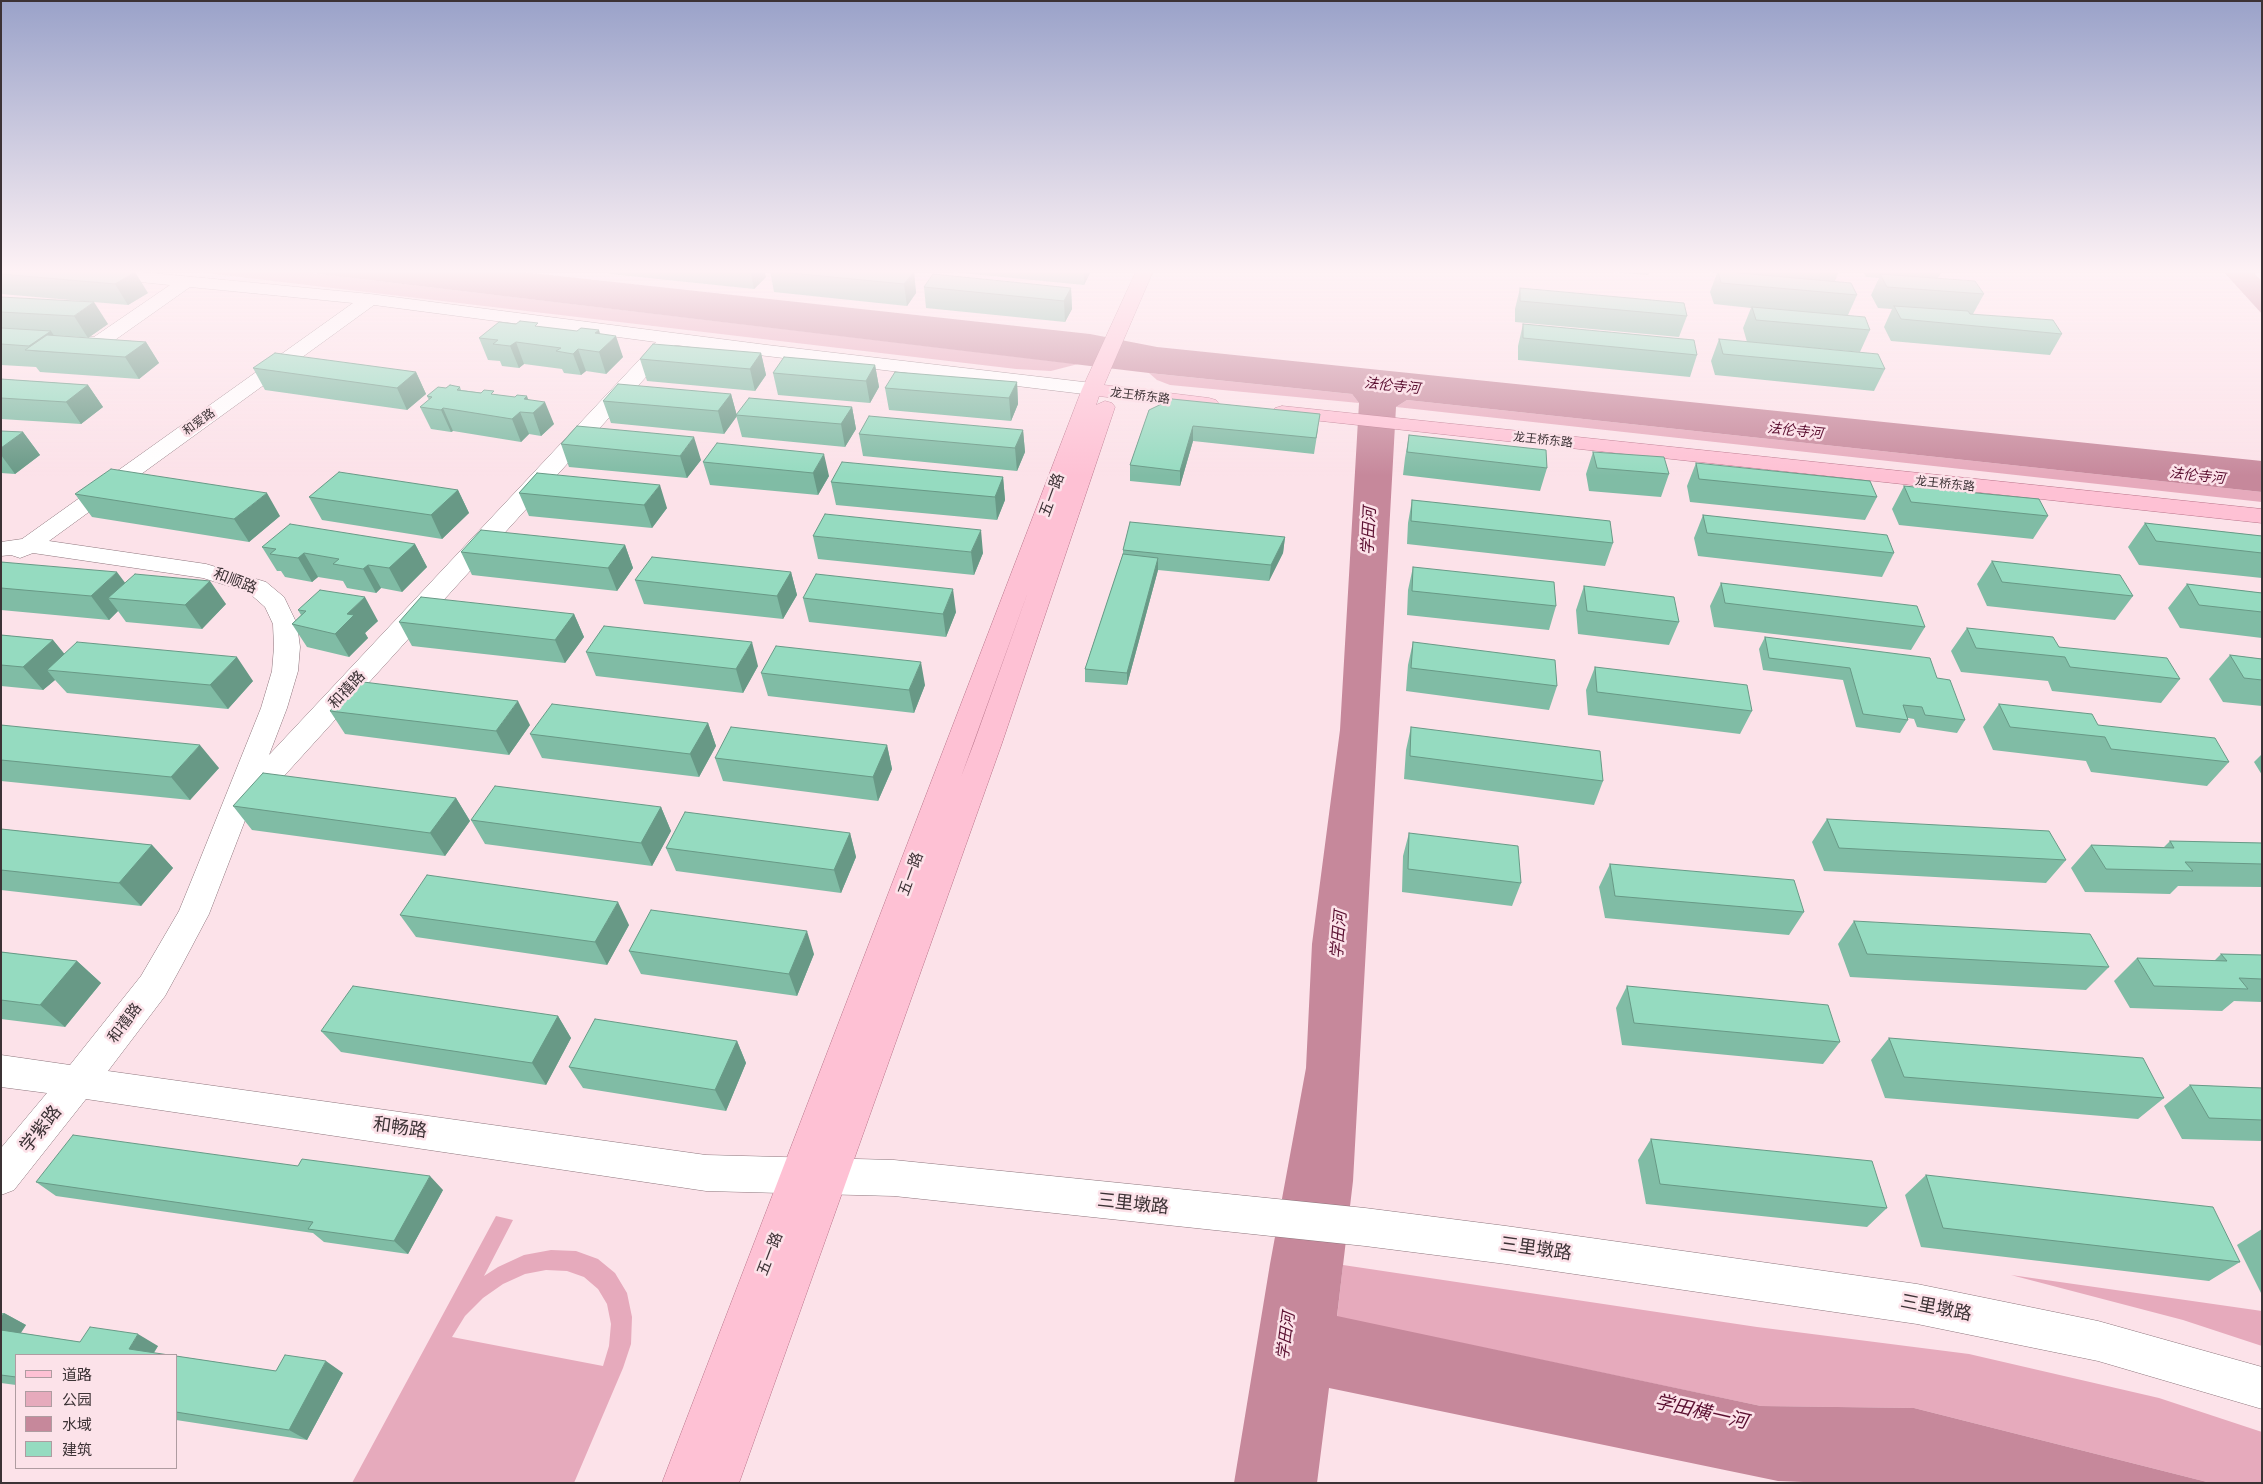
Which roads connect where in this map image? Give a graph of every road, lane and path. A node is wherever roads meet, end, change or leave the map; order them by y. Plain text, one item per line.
1 (18, 338) edge
2 (106, 338) edge
3 (315, 338) edge
4 (671, 338) edge
5 (673, 338) edge
6 (1122, 339) edge
7 (1105, 380) junction
8 (1228, 406) edge
9 (1267, 410) edge
10 (2258, 516) edge
11 (28, 545) junction
12 (1, 549) edge
13 (1, 564) edge
14 (232, 814) junction
15 (1, 1071) edge
16 (80, 1081) junction
17 (814, 1175) junction
18 (1, 1177) edge
19 (2262, 1388) edge
20 (684, 1483) edge
21 (717, 1483) edge

1 - 2 street
3 - 11 street, 和爱路
4 - 14 street, 和禧路
5 - 7 street, 龙王桥东路
6 - 7 main road, 五一路
7 - 8 main road, 龙王桥东路
7 - 17 main road, 五一路
9 - 10 main road, 龙王桥东路
11 - 12 street
11 - 13 street, 和爱路
11 - 14 street, 和顺路
14 - 16 street, 和禧路
15 - 16 street, 和畅路
16 - 17 street, 和畅路
16 - 18 street, 学紫路
17 - 19 street, 三里墩路
17 - 20 main road, 五一路
17 - 21 main road, 五一路

